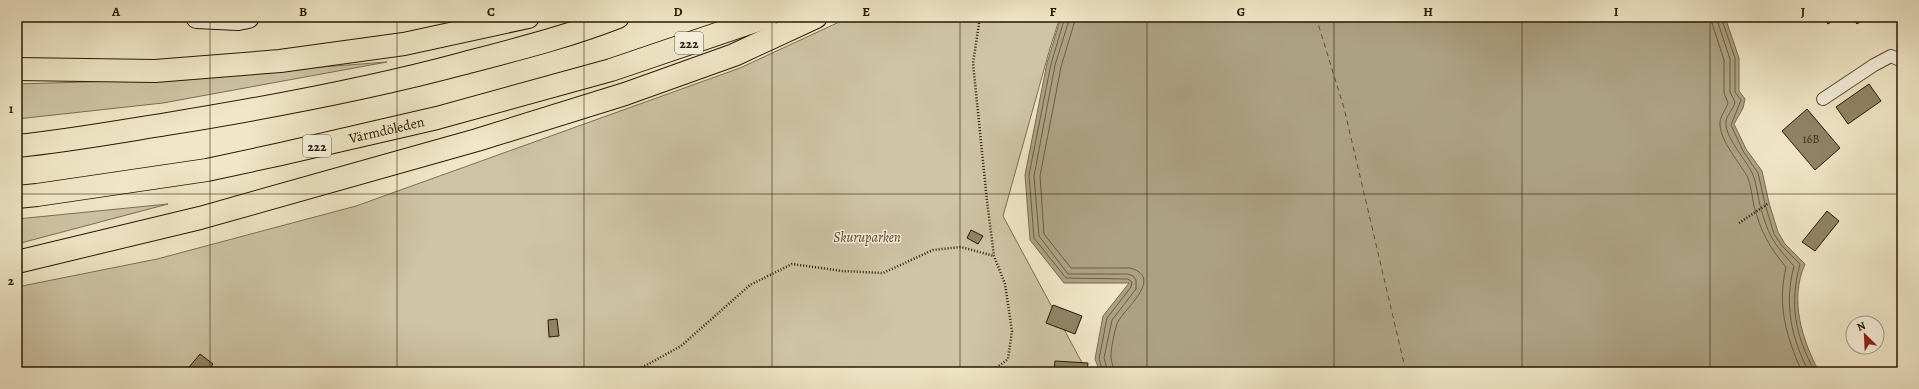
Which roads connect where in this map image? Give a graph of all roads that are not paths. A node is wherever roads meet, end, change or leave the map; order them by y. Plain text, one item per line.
1 (197, 17) edge
2 (248, 17) edge
3 (528, 17) edge
4 (618, 17) edge
5 (767, 17) edge
6 (816, 17) edge
7 (1902, 61) edge
8 (17, 69) edge
9 (1823, 99) dead end
10 (17, 146) edge
11 (17, 197) edge
12 (17, 262) edge

1 - 2 main road
3 - 8 highway
4 - 10 highway
5 - 11 highway, Värmdöleden / 222
6 - 12 highway
7 - 9 lane

